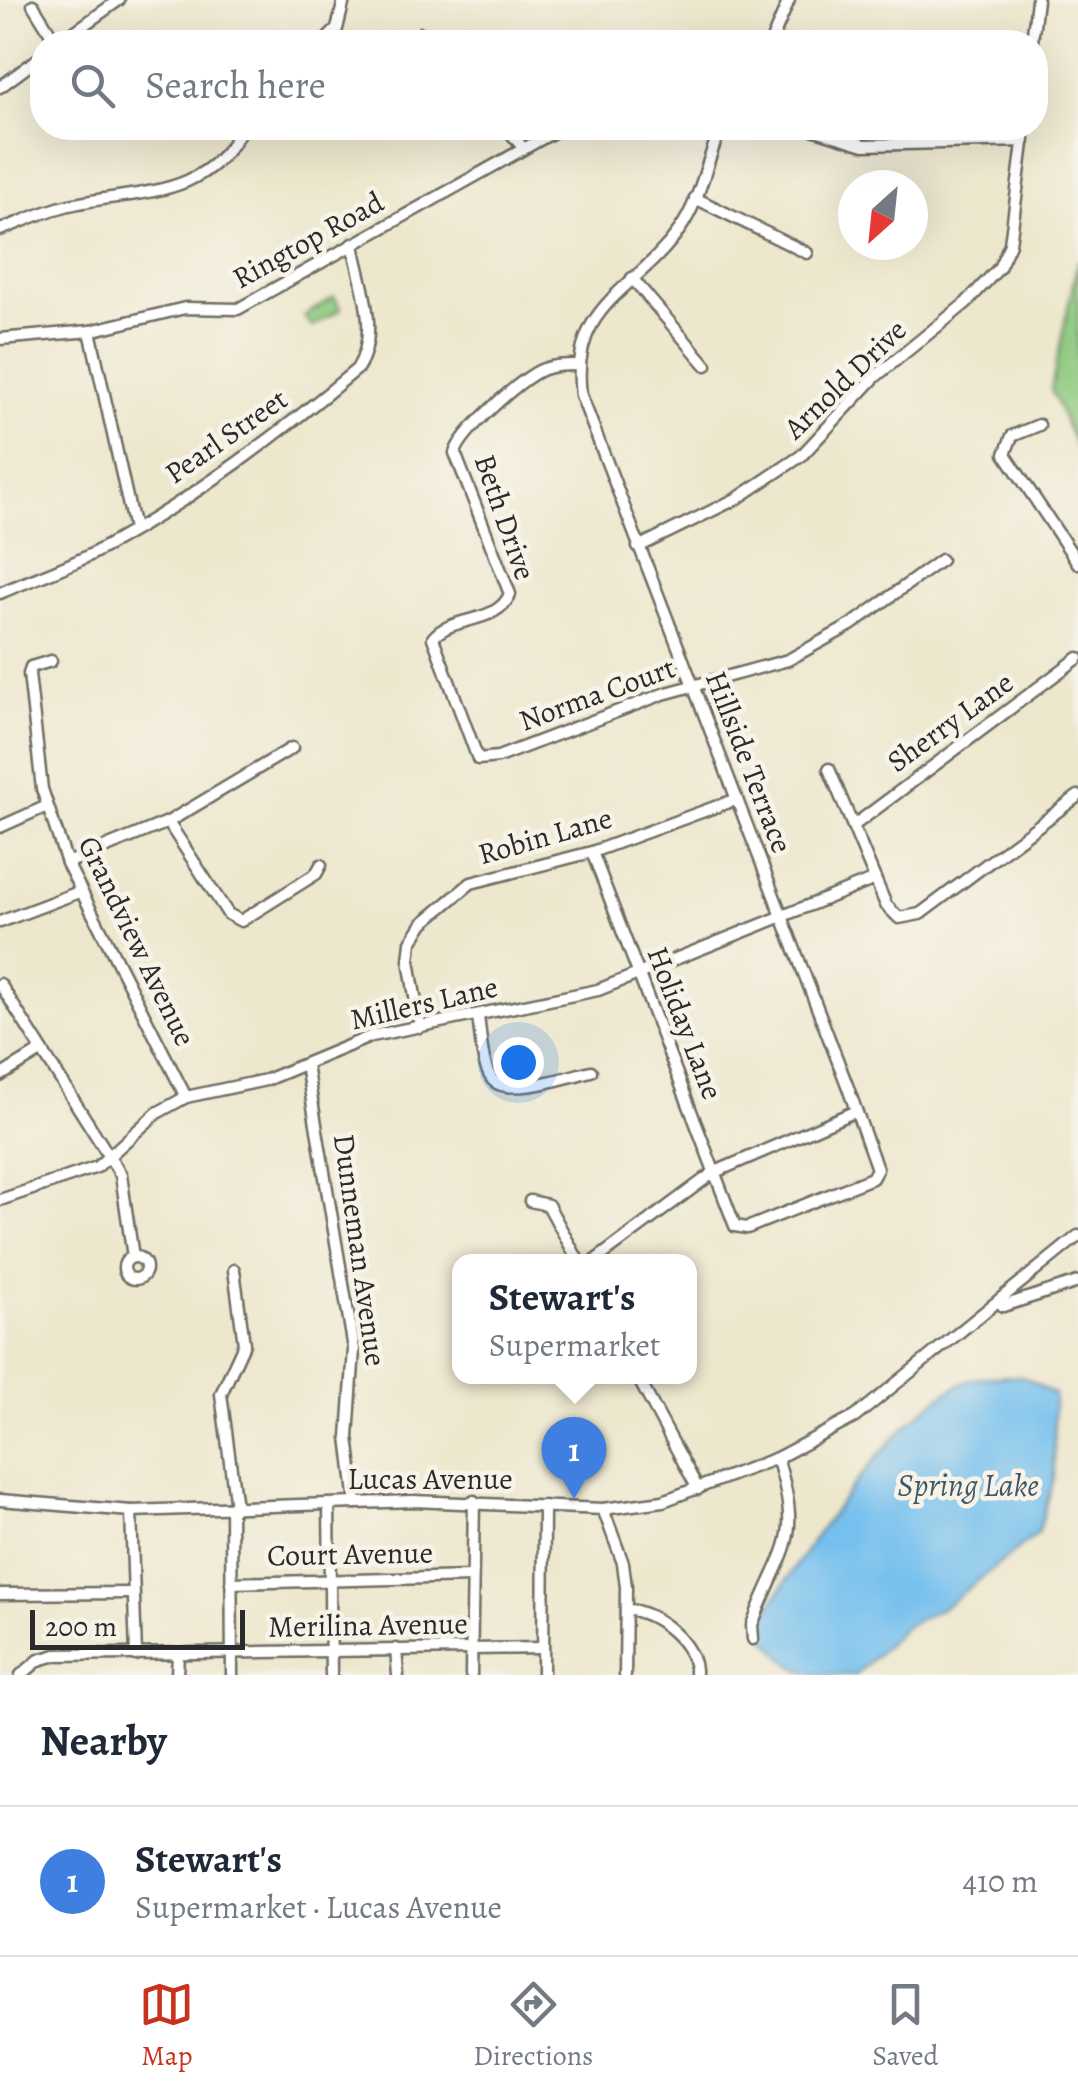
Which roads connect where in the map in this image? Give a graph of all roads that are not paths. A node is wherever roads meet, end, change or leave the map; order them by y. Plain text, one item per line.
1 (118, 0) edge
2 (344, 0) edge
3 (789, 0) edge
4 (1037, 0) edge
5 (33, 5) dead end
6 (50, 30) edge
7 (75, 30) edge
8 (337, 30) edge
9 (776, 30) edge
10 (1033, 30) edge
11 (30, 64) edge
12 (0, 85) edge
13 (232, 140) edge
14 (517, 140) edge
15 (538, 140) edge
16 (717, 140) edge
17 (846, 140) edge
18 (1024, 141) joint
19 (523, 148) junction
20 (695, 198) junction
21 (0, 230) edge
22 (353, 244) junction
23 (807, 254) dead end
24 (632, 278) junction
25 (90, 331) junction
26 (0, 339) edge
27 (578, 364) junction
28 (706, 366) dead end
29 (1039, 424) dead end
30 (134, 528) junction
31 (638, 547) junction
32 (942, 560) dead end
33 (1078, 563) edge
34 (0, 593) edge
35 (1078, 658) edge
36 (51, 661) dead end
37 (693, 685) junction
38 (292, 748) dead end
39 (478, 760) joint
40 (829, 768) dead end
41 (1078, 796) edge
42 (737, 799) junction
43 (46, 806) junction
44 (168, 822) junction
45 (852, 826) junction
46 (0, 827) edge
47 (592, 852) junction
48 (67, 863) junction
49 (321, 864) dead end
50 (874, 879) junction
51 (79, 892) junction
52 (781, 917) junction
53 (0, 922) edge
54 (639, 972) junction
55 (0, 984) edge
56 (478, 1017) junction
57 (420, 1027) junction
58 (41, 1051) junction
59 (306, 1065) junction
60 (591, 1071) dead end
61 (0, 1076) edge
62 (186, 1098) junction
63 (856, 1111) junction
64 (108, 1160) junction
65 (713, 1172) junction
66 (0, 1200) edge
67 (530, 1202) dead end
68 (728, 1214) joint
69 (1078, 1236) edge
70 (575, 1254) edge
71 (604, 1254) edge
72 (133, 1257) dead end
73 (234, 1270) dead end
74 (1078, 1282) edge
75 (986, 1314) junction
76 (641, 1384) edge
77 (777, 1458) junction
78 (698, 1489) junction
79 (0, 1500) edge
80 (474, 1501) junction
81 (356, 1503) junction
82 (329, 1504) junction
83 (544, 1506) junction
84 (233, 1507) junction
85 (603, 1509) junction
86 (132, 1511) junction
87 (329, 1577) junction
88 (471, 1578) junction
89 (231, 1583) junction
90 (0, 1594) edge
91 (134, 1594) junction
92 (626, 1610) junction
93 (752, 1639) dead end
94 (472, 1648) junction
95 (542, 1648) junction
96 (330, 1649) junction
97 (396, 1649) junction
98 (232, 1652) junction
99 (178, 1653) junction
100 (136, 1654) junction
101 (21, 1675) edge
102 (177, 1675) edge
103 (232, 1675) edge
104 (331, 1675) edge
105 (398, 1675) edge
106 (472, 1675) edge
107 (543, 1675) edge
108 (625, 1675) edge
109 (695, 1675) edge

1 - 7 street
2 - 8 street
3 - 9 street
4 - 10 street
5 - 6 street
11 - 12 street
13 - 21 street
14 - 19 street
15 - 19 street, Ringtop Road
16 - 20 street
17 - 18 street
18 - 31 street, Arnold Drive
19 - 22 street, Ringtop Road
20 - 23 street
20 - 24 street
22 - 25 street, Ringtop Road
22 - 30 street, Pearl Street
24 - 27 street
24 - 28 street
25 - 26 street, Ringtop Road
25 - 30 street
27 - 31 street, Hillside Terrace
27 - 39 street, Beth Drive
29 - 33 street
30 - 34 street, Pearl Street
31 - 37 street, Hillside Terrace
32 - 37 street, Norma Court
35 - 45 street, Sherry Lane
36 - 43 street, Grandview Avenue
37 - 39 street, Norma Court
37 - 42 street, Hillside Terrace
38 - 44 street
40 - 45 street
41 - 50 street
42 - 47 street, Robin Lane
42 - 52 street, Hillside Terrace
43 - 46 street
43 - 48 street, Grandview Avenue
44 - 48 street
44 - 49 street
45 - 50 street
47 - 54 street, Holiday Lane
47 - 57 street, Robin Lane
48 - 51 street, Grandview Avenue
50 - 52 street, Millers Lane
51 - 53 street
51 - 62 street, Grandview Avenue
52 - 54 street, Millers Lane
52 - 63 street, Hillside Terrace
54 - 56 street, Millers Lane
54 - 65 street, Holiday Lane
55 - 58 street
56 - 57 street, Millers Lane
56 - 60 street
57 - 59 street, Millers Lane
58 - 61 street
58 - 64 street
59 - 62 street, Millers Lane
59 - 81 street, Dunneman Avenue
62 - 64 street, Millers Lane
63 - 65 street
63 - 68 street, Hillside Terrace
64 - 66 street, Millers Lane
64 - 72 street
65 - 68 street, Holiday Lane
65 - 71 street
67 - 70 street
69 - 75 street, Lucas Avenue
73 - 84 street
74 - 75 street
75 - 77 street, Lucas Avenue
76 - 78 street
77 - 78 street, Lucas Avenue
77 - 93 street
78 - 85 street, Lucas Avenue
79 - 86 street, Lucas Avenue
80 - 81 street, Lucas Avenue
80 - 83 street, Lucas Avenue
80 - 88 street
81 - 82 street, Lucas Avenue
82 - 84 street, Lucas Avenue
82 - 87 street
83 - 85 street, Lucas Avenue
83 - 95 street
84 - 86 street, Lucas Avenue
84 - 89 street
85 - 92 street
86 - 91 street
87 - 88 street, Court Avenue
87 - 89 street, Court Avenue
87 - 96 street
88 - 94 street
89 - 98 street
90 - 91 street
91 - 100 street
92 - 108 street
92 - 109 street
94 - 95 street, Merilina Avenue
94 - 97 street, Merilina Avenue
94 - 106 street
95 - 107 street
96 - 97 street, Merilina Avenue
96 - 98 street, Merilina Avenue
96 - 104 street
97 - 105 street
98 - 99 street, Merilina Avenue
98 - 103 street
99 - 100 street, Merilina Avenue
99 - 102 street
100 - 101 street, Merilina Avenue

